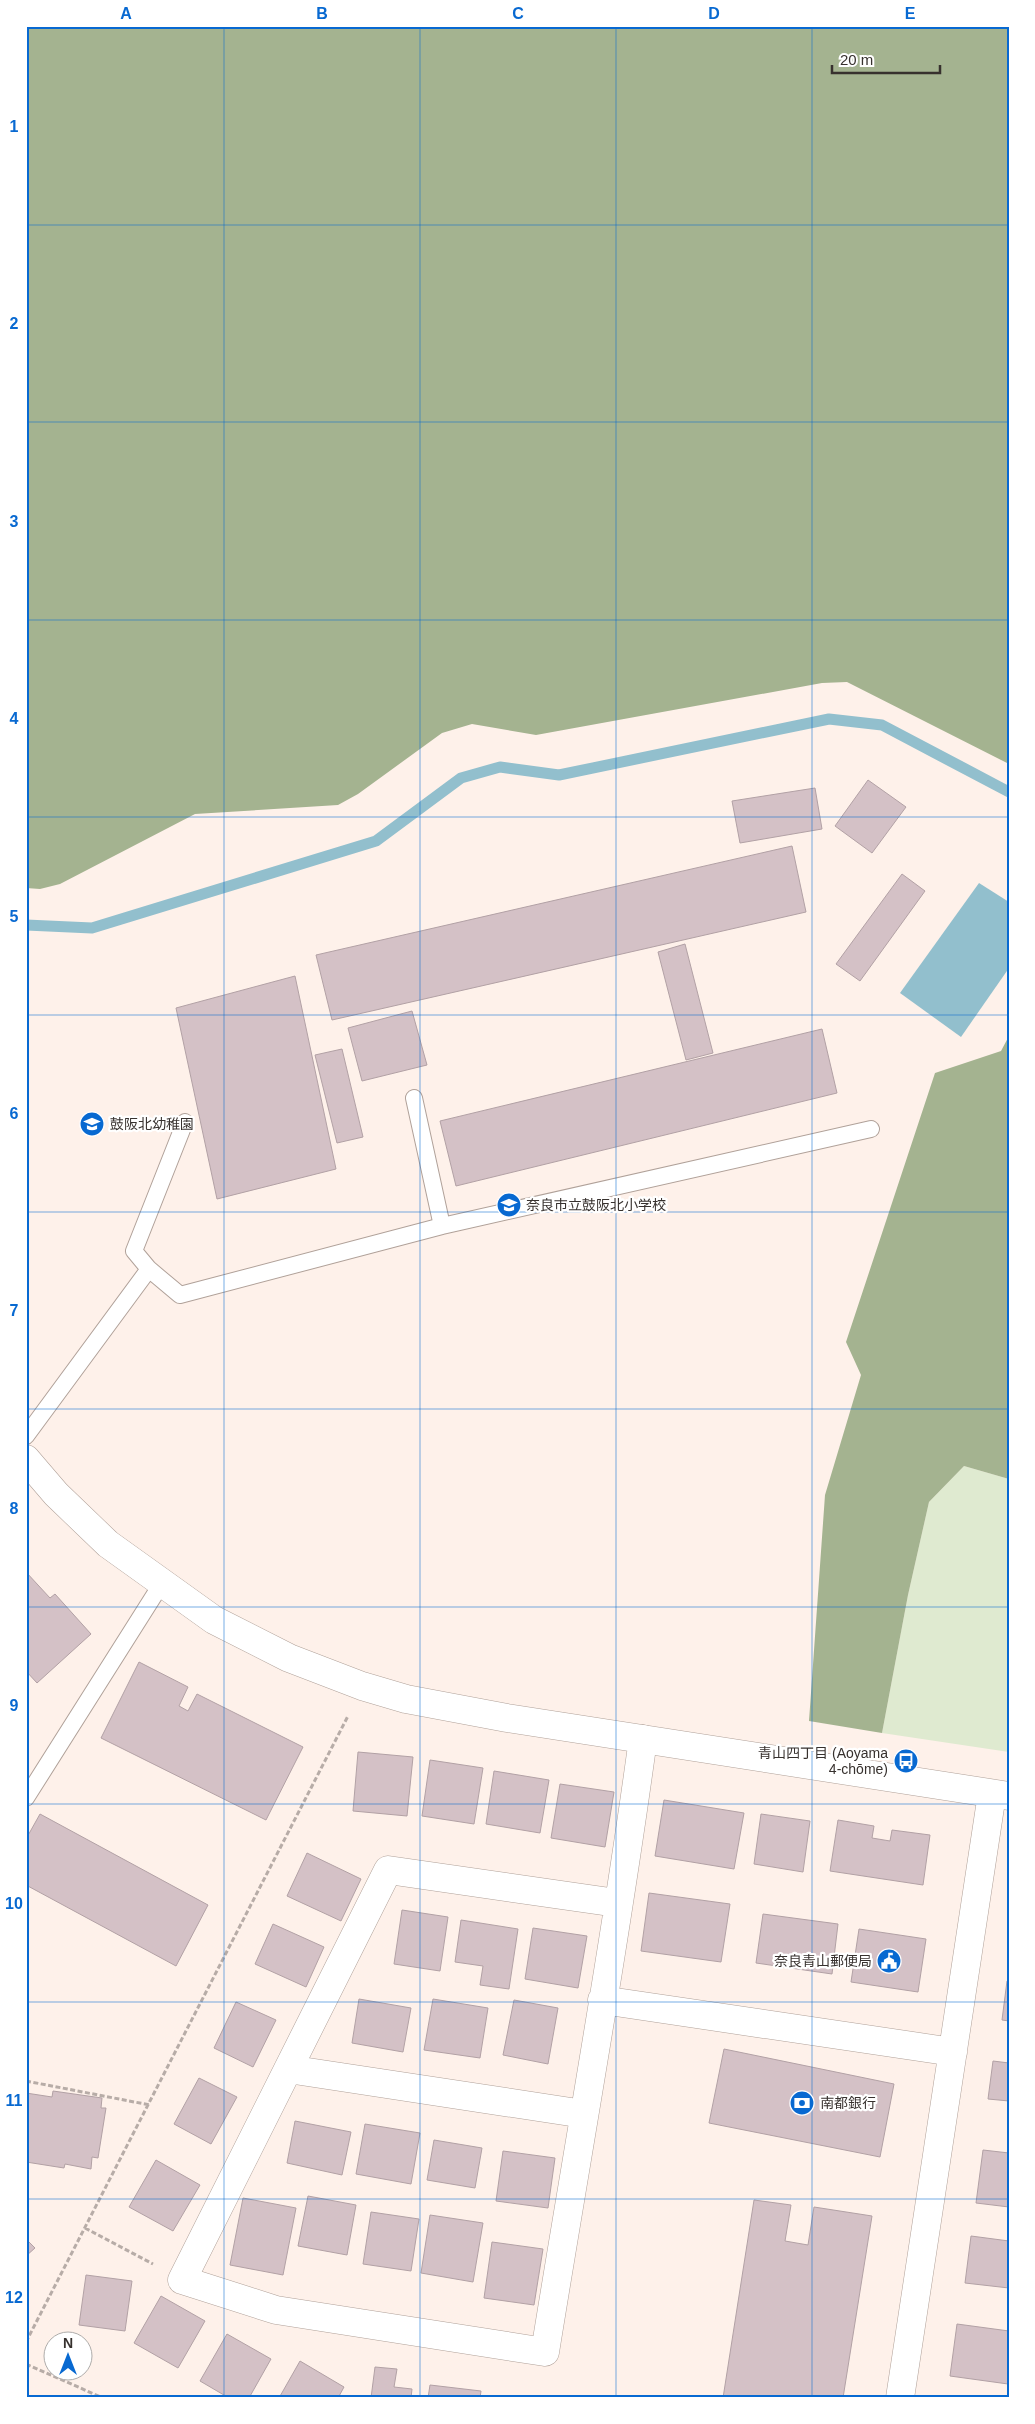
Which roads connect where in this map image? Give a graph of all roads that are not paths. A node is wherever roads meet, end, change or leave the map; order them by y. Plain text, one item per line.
1 (414, 1098) dead end
2 (185, 1122) dead end
3 (871, 1129) dead end
4 (442, 1226) junction
5 (149, 1269) junction
6 (26, 1436) edge
7 (26, 1459) edge
8 (162, 1582) junction
9 (643, 1739) junction
10 (1000, 1795) edge
11 (26, 1798) edge
12 (618, 1903) junction
13 (602, 2000) junction
14 (953, 2052) junction
15 (288, 2069) junction
16 (584, 2114) junction
17 (900, 2398) edge

1 - 4 lane
2 - 5 lane
3 - 4 lane
4 - 5 lane
5 - 6 lane
7 - 8 street
8 - 9 street
8 - 11 lane
9 - 10 street
9 - 12 street
10 - 14 street
12 - 13 street
12 - 15 street
13 - 14 street
13 - 16 street
14 - 17 street
15 - 16 street
15 - 16 street

